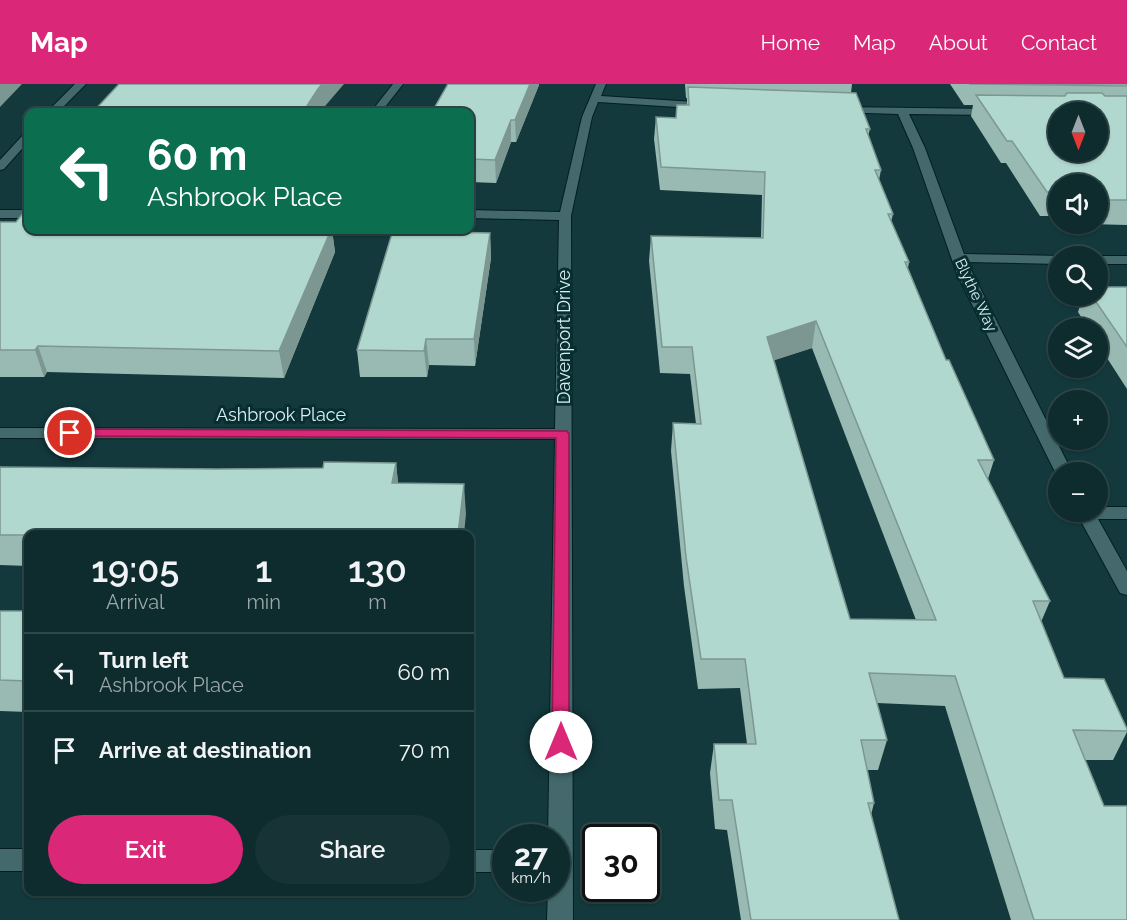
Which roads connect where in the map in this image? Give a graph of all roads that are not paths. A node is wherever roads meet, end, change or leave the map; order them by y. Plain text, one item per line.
1 (81, 84) edge
2 (398, 84) edge
3 (598, 91) edge
4 (726, 106) edge
5 (56, 108) edge
6 (379, 108) edge
7 (827, 110) edge
8 (902, 111) junction
9 (1002, 112) edge
10 (24, 140) edge
11 (0, 167) edge
12 (0, 214) edge
13 (24, 214) edge
14 (474, 214) edge
15 (565, 216) junction
16 (958, 258) junction
17 (1048, 260) edge
18 (1108, 260) edge
19 (1127, 260) edge
20 (0, 433) edge
21 (563, 434) junction
22 (1059, 462) edge
23 (1108, 513) edge
24 (1127, 513) edge
25 (1091, 522) edge
26 (1127, 588) edge
27 (558, 824) edge
28 (0, 860) edge
29 (24, 860) edge
30 (474, 861) edge
31 (492, 861) edge
32 (559, 902) edge
33 (560, 920) edge

1 - 5 street
2 - 6 street
3 - 4 street
3 - 15 street, Davenport Drive
7 - 8 street
8 - 9 street
8 - 16 street, Blythe Way
10 - 11 street
12 - 13 street
14 - 15 street
15 - 21 street, Davenport Drive
16 - 17 street
16 - 22 street, Blythe Way
18 - 19 street
20 - 21 street, Ashbrook Place
21 - 27 street, Davenport Drive
23 - 24 street
25 - 26 street
28 - 29 street
30 - 31 street
32 - 33 street, Davenport Drive

